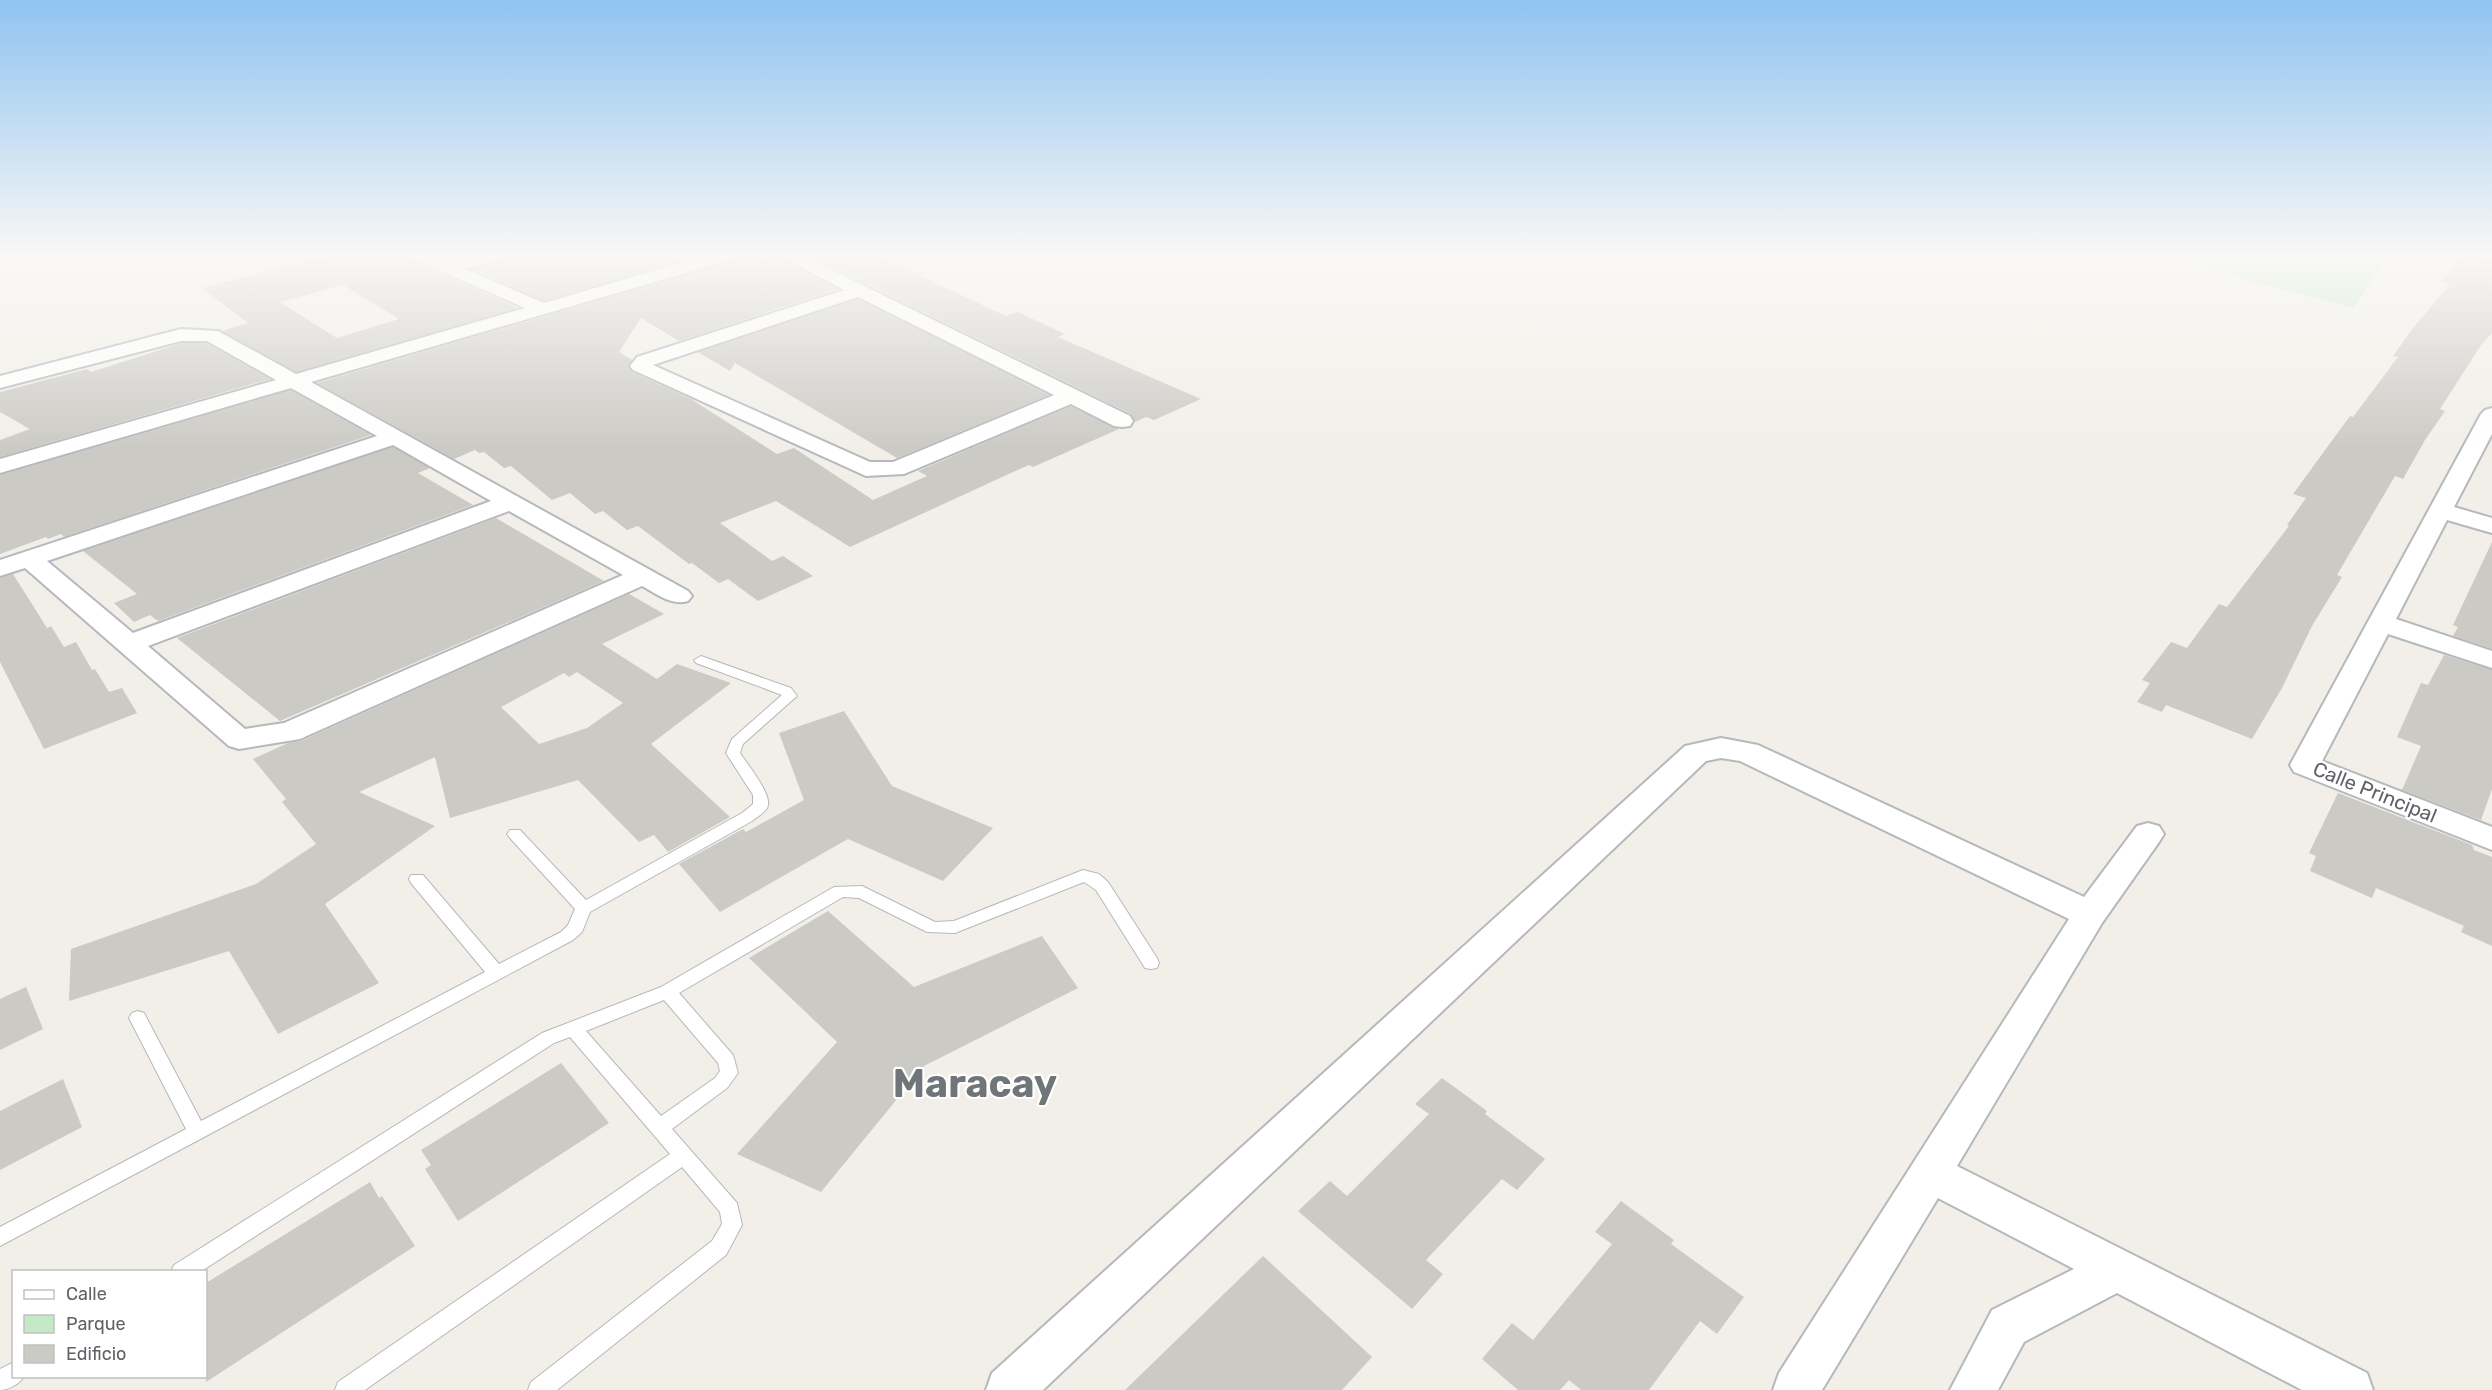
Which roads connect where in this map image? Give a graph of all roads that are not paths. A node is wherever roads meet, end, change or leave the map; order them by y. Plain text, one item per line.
1 (508, 319) edge
2 (773, 319) edge
3 (915, 319) edge
4 (291, 381) junction
5 (0, 382) edge
6 (1071, 396) junction
7 (2490, 419) edge
8 (1122, 421) dead end
9 (394, 438) junction
10 (0, 466) edge
11 (510, 502) junction
12 (2442, 511) junction
13 (2492, 526) edge
14 (28, 558) junction
15 (0, 568) edge
16 (643, 576) junction
17 (679, 596) dead end
18 (2380, 622) junction
19 (129, 644) junction
20 (701, 660) dead end
21 (2492, 660) edge
22 (515, 834) dead end
23 (2148, 834) dead end
24 (2492, 839) edge
25 (417, 879) dead end
26 (584, 908) junction
27 (2091, 914) junction
28 (1151, 963) dead end
29 (497, 974) junction
30 (668, 992) junction
31 (138, 1018) dead end
32 (573, 1028) junction
33 (660, 1127) junction
34 (198, 1133) junction
35 (684, 1155) junction
36 (1930, 1173) junction
37 (0, 1237) edge
38 (183, 1270) edge
39 (2117, 1270) junction
40 (346, 1390) edge
41 (539, 1390) edge
42 (1009, 1390) edge
43 (1796, 1390) edge
44 (1973, 1390) edge
45 (2350, 1390) edge

1 - 4 street
2 - 6 street
3 - 6 street
4 - 5 street
4 - 9 street
4 - 10 street
6 - 8 street
7 - 12 street, Calle Principal
9 - 11 street
9 - 14 street
11 - 16 street
11 - 19 street
12 - 13 street
12 - 18 street, Calle Principal
14 - 15 street
14 - 19 street
16 - 17 street
16 - 19 street
18 - 21 street
18 - 24 street, Calle Principal
20 - 26 lane
22 - 26 lane
23 - 27 street
25 - 29 lane
26 - 29 lane
27 - 36 street
27 - 42 street
28 - 30 lane
29 - 34 lane
30 - 32 lane
30 - 33 lane
31 - 34 lane
32 - 33 lane
32 - 38 lane
33 - 35 lane
34 - 37 lane
35 - 40 lane
35 - 41 lane
36 - 39 street
36 - 43 street
39 - 44 street
39 - 45 street

